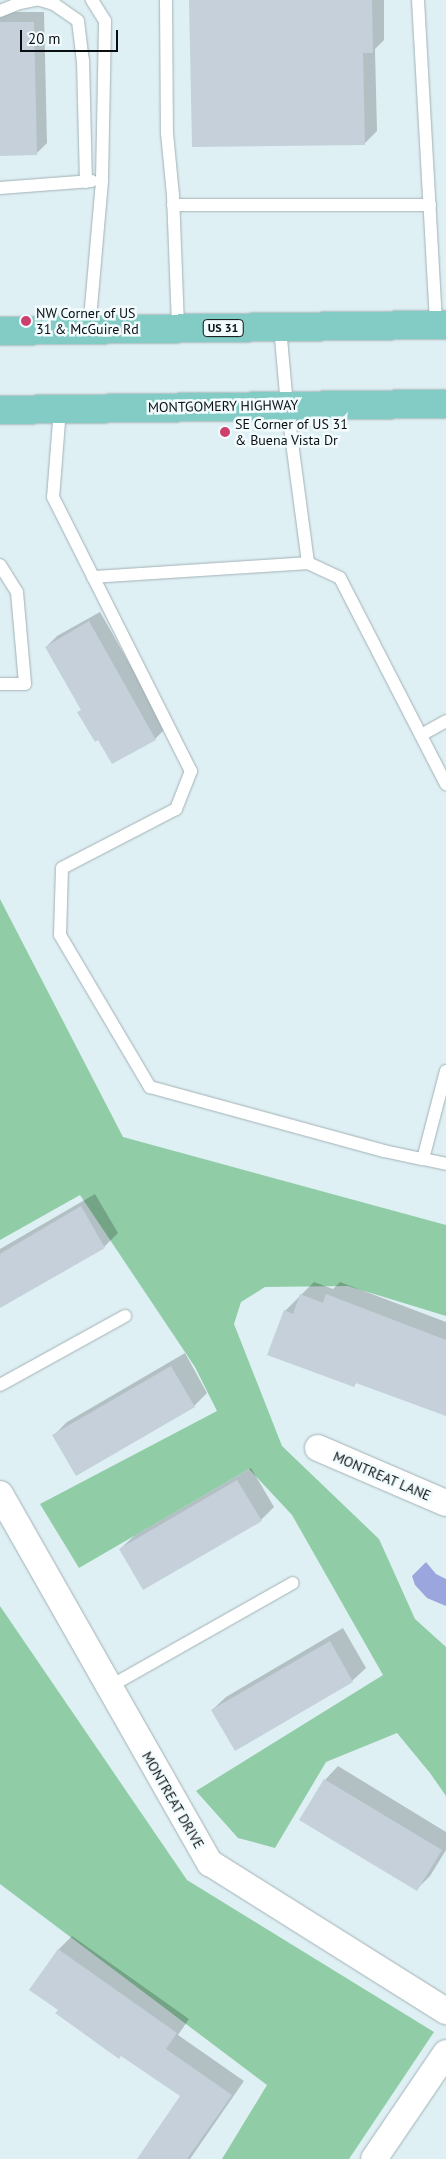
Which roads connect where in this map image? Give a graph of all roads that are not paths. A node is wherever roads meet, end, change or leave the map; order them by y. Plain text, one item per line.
1 (38, 0) edge
2 (92, 0) edge
3 (166, 0) edge
4 (418, 0) edge
5 (0, 11) edge
6 (102, 180) junction
7 (86, 182) junction
8 (0, 188) edge
9 (173, 205) junction
10 (430, 205) junction
11 (441, 325) edge
12 (280, 327) junction
13 (178, 328) junction
14 (89, 330) junction
15 (0, 331) edge
16 (287, 405) junction
17 (446, 406) edge
18 (60, 409) junction
19 (0, 410) edge
20 (308, 564) junction
21 (0, 565) edge
22 (93, 577) junction
23 (0, 684) edge
24 (446, 721) edge
25 (421, 735) junction
26 (446, 784) edge
27 (446, 1071) edge
28 (424, 1159) junction
29 (446, 1164) edge
30 (125, 1316) dead end
31 (0, 1385) edge
32 (318, 1448) dead end
33 (0, 1494) edge
34 (446, 1503) edge
35 (293, 1584) dead end
36 (109, 1688) junction
37 (446, 2011) edge
38 (446, 2053) edge
39 (374, 2159) edge

1 - 5 lane
1 - 7 lane
2 - 6 lane
3 - 9 lane
4 - 10 lane
6 - 7 lane
6 - 14 lane
7 - 8 lane
9 - 10 lane
9 - 13 lane
10 - 11 lane
11 - 12 main road, US 31
12 - 13 main road, US 31
12 - 16 lane
13 - 14 main road, US 31
14 - 15 main road, US 31
16 - 17 main road, MONTGOMERY HIGHWAY
16 - 18 main road, MONTGOMERY HIGHWAY
16 - 20 lane
18 - 19 main road, MONTGOMERY HIGHWAY
18 - 22 lane
20 - 22 lane
20 - 25 lane
21 - 23 lane
22 - 28 lane
24 - 25 lane
25 - 26 lane
27 - 28 lane
28 - 29 lane
30 - 31 lane
32 - 34 street, MONTREAT LANE
33 - 36 street, MONTREAT DRIVE
35 - 36 lane
36 - 37 street, MONTREAT DRIVE
38 - 39 street

